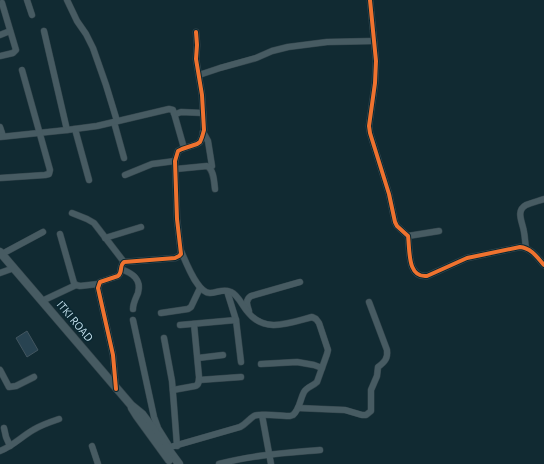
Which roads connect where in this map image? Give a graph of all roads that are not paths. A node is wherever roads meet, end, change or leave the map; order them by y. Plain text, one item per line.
1 (27, 0) edge
2 (67, 0) edge
3 (370, 0) edge
4 (2, 3) dead end
5 (32, 15) dead end
6 (10, 31) junction
7 (44, 31) dead end
8 (196, 32) dead end
9 (0, 35) edge
10 (374, 41) junction
11 (0, 56) edge
12 (22, 70) dead end
13 (199, 75) junction
14 (174, 113) junction
15 (203, 113) junction
16 (116, 121) junction
17 (0, 127) edge
18 (75, 129) junction
19 (67, 130) junction
20 (203, 132) junction
21 (40, 133) junction
22 (1, 137) edge
23 (184, 148) junction
24 (124, 158) dead end
25 (176, 161) junction
26 (212, 166) dead end
27 (176, 169) junction
28 (125, 175) dead end
29 (0, 178) edge
30 (89, 180) dead end
31 (215, 189) dead end
32 (544, 199) edge
33 (72, 213) dead end
34 (141, 228) dead end
35 (439, 231) dead end
36 (43, 232) dead end
37 (60, 234) dead end
38 (408, 236) junction
39 (105, 238) junction
40 (526, 248) junction
41 (181, 251) junction
42 (1, 253) edge
43 (124, 262) junction
44 (544, 265) edge
45 (14, 268) junction
46 (121, 269) junction
47 (0, 273) edge
48 (300, 282) dead end
49 (98, 284) junction
50 (76, 285) junction
51 (200, 288) junction
52 (227, 291) junction
53 (42, 301) junction
54 (368, 302) dead end
55 (133, 309) dead end
56 (161, 313) dead end
57 (249, 314) junction
58 (133, 320) dead end
59 (236, 320) junction
60 (194, 324) junction
61 (180, 325) dead end
62 (164, 338) dead end
63 (223, 355) dead end
64 (198, 358) junction
65 (240, 362) dead end
66 (261, 364) dead end
67 (322, 368) junction
68 (0, 370) edge
69 (34, 377) dead end
70 (241, 377) dead end
71 (199, 380) junction
72 (116, 389) junction
73 (173, 390) junction
74 (131, 405) junction
75 (298, 408) junction
76 (262, 415) junction
77 (59, 419) dead end
78 (4, 428) dead end
79 (10, 446) junction
80 (92, 446) dead end
81 (171, 447) junction
82 (320, 450) dead end
83 (0, 451) edge
84 (269, 455) junction
85 (98, 464) edge
86 (172, 464) edge
87 (178, 464) edge
88 (219, 464) edge
89 (271, 464) edge

1 - 5 street
2 - 16 street
3 - 10 street
4 - 6 street
6 - 9 street
6 - 11 street
7 - 19 street
8 - 13 street
10 - 13 street
10 - 38 street
12 - 21 street
13 - 15 street
14 - 15 street
14 - 16 street
14 - 23 street
15 - 20 street
16 - 18 street
16 - 24 street
17 - 22 street
18 - 19 street
18 - 30 street
19 - 21 street
20 - 23 street
20 - 26 street
21 - 22 street
21 - 29 street
23 - 25 street
25 - 27 street
25 - 28 street
27 - 31 street
27 - 41 street
32 - 40 street
33 - 39 street
34 - 39 street
35 - 38 street
36 - 42 street
37 - 50 street
38 - 40 street
39 - 43 street
40 - 44 street
41 - 43 street
41 - 51 street
42 - 45 street, ITKI ROAD
43 - 46 street
45 - 47 street
45 - 53 street, ITKI ROAD
46 - 49 street
46 - 55 street
48 - 57 street
49 - 50 street
49 - 72 street
50 - 53 street
51 - 52 street
51 - 56 street
52 - 57 street
52 - 59 street
53 - 72 street, ITKI ROAD
54 - 75 street
57 - 67 street
58 - 81 street
59 - 60 street
59 - 65 street
60 - 61 street
60 - 64 street
62 - 73 street
63 - 64 street
64 - 71 street
66 - 67 street
67 - 75 street
68 - 69 street
70 - 71 street
71 - 73 street
72 - 74 street, ITKI ROAD
73 - 81 street
74 - 81 street
74 - 86 street
75 - 76 street
76 - 81 street
76 - 84 street
77 - 79 street
78 - 79 street
79 - 83 street
80 - 85 street
81 - 87 street
82 - 84 street
84 - 88 street
84 - 89 street

